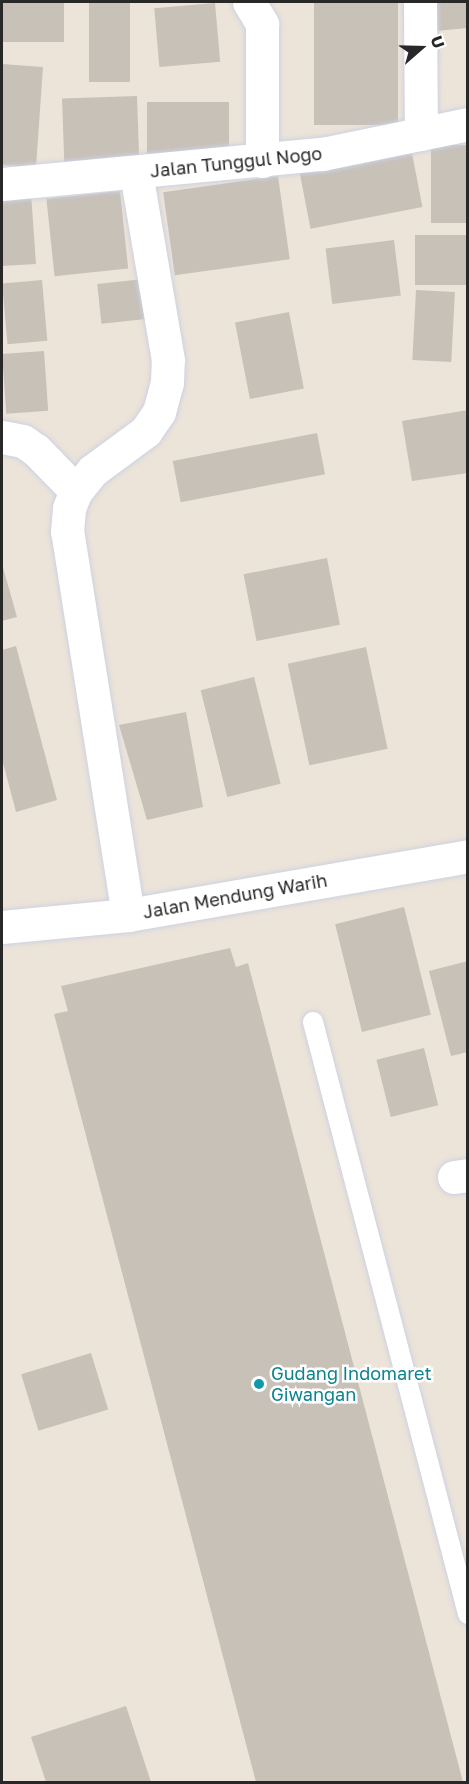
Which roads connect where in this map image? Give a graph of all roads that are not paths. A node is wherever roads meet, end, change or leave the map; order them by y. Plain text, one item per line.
1 (249, 2) edge
2 (420, 2) edge
3 (468, 124) edge
4 (421, 134) junction
5 (262, 161) junction
6 (136, 173) junction
7 (2, 184) edge
8 (2, 437) edge
9 (76, 491) junction
10 (468, 856) edge
11 (128, 915) junction
12 (2, 927) edge
13 (313, 1022) dead end
14 (468, 1614) edge

1 - 5 street
2 - 4 street
3 - 4 street, Jalan Tunggul Nogo
4 - 5 street, Jalan Tunggul Nogo
5 - 6 street, Jalan Tunggul Nogo
6 - 7 street, Jalan Tunggul Nogo
6 - 9 street
8 - 9 street
9 - 11 street
10 - 11 street, Jalan Mendung Warih
11 - 12 street, Jalan Mendung Warih
13 - 14 lane

